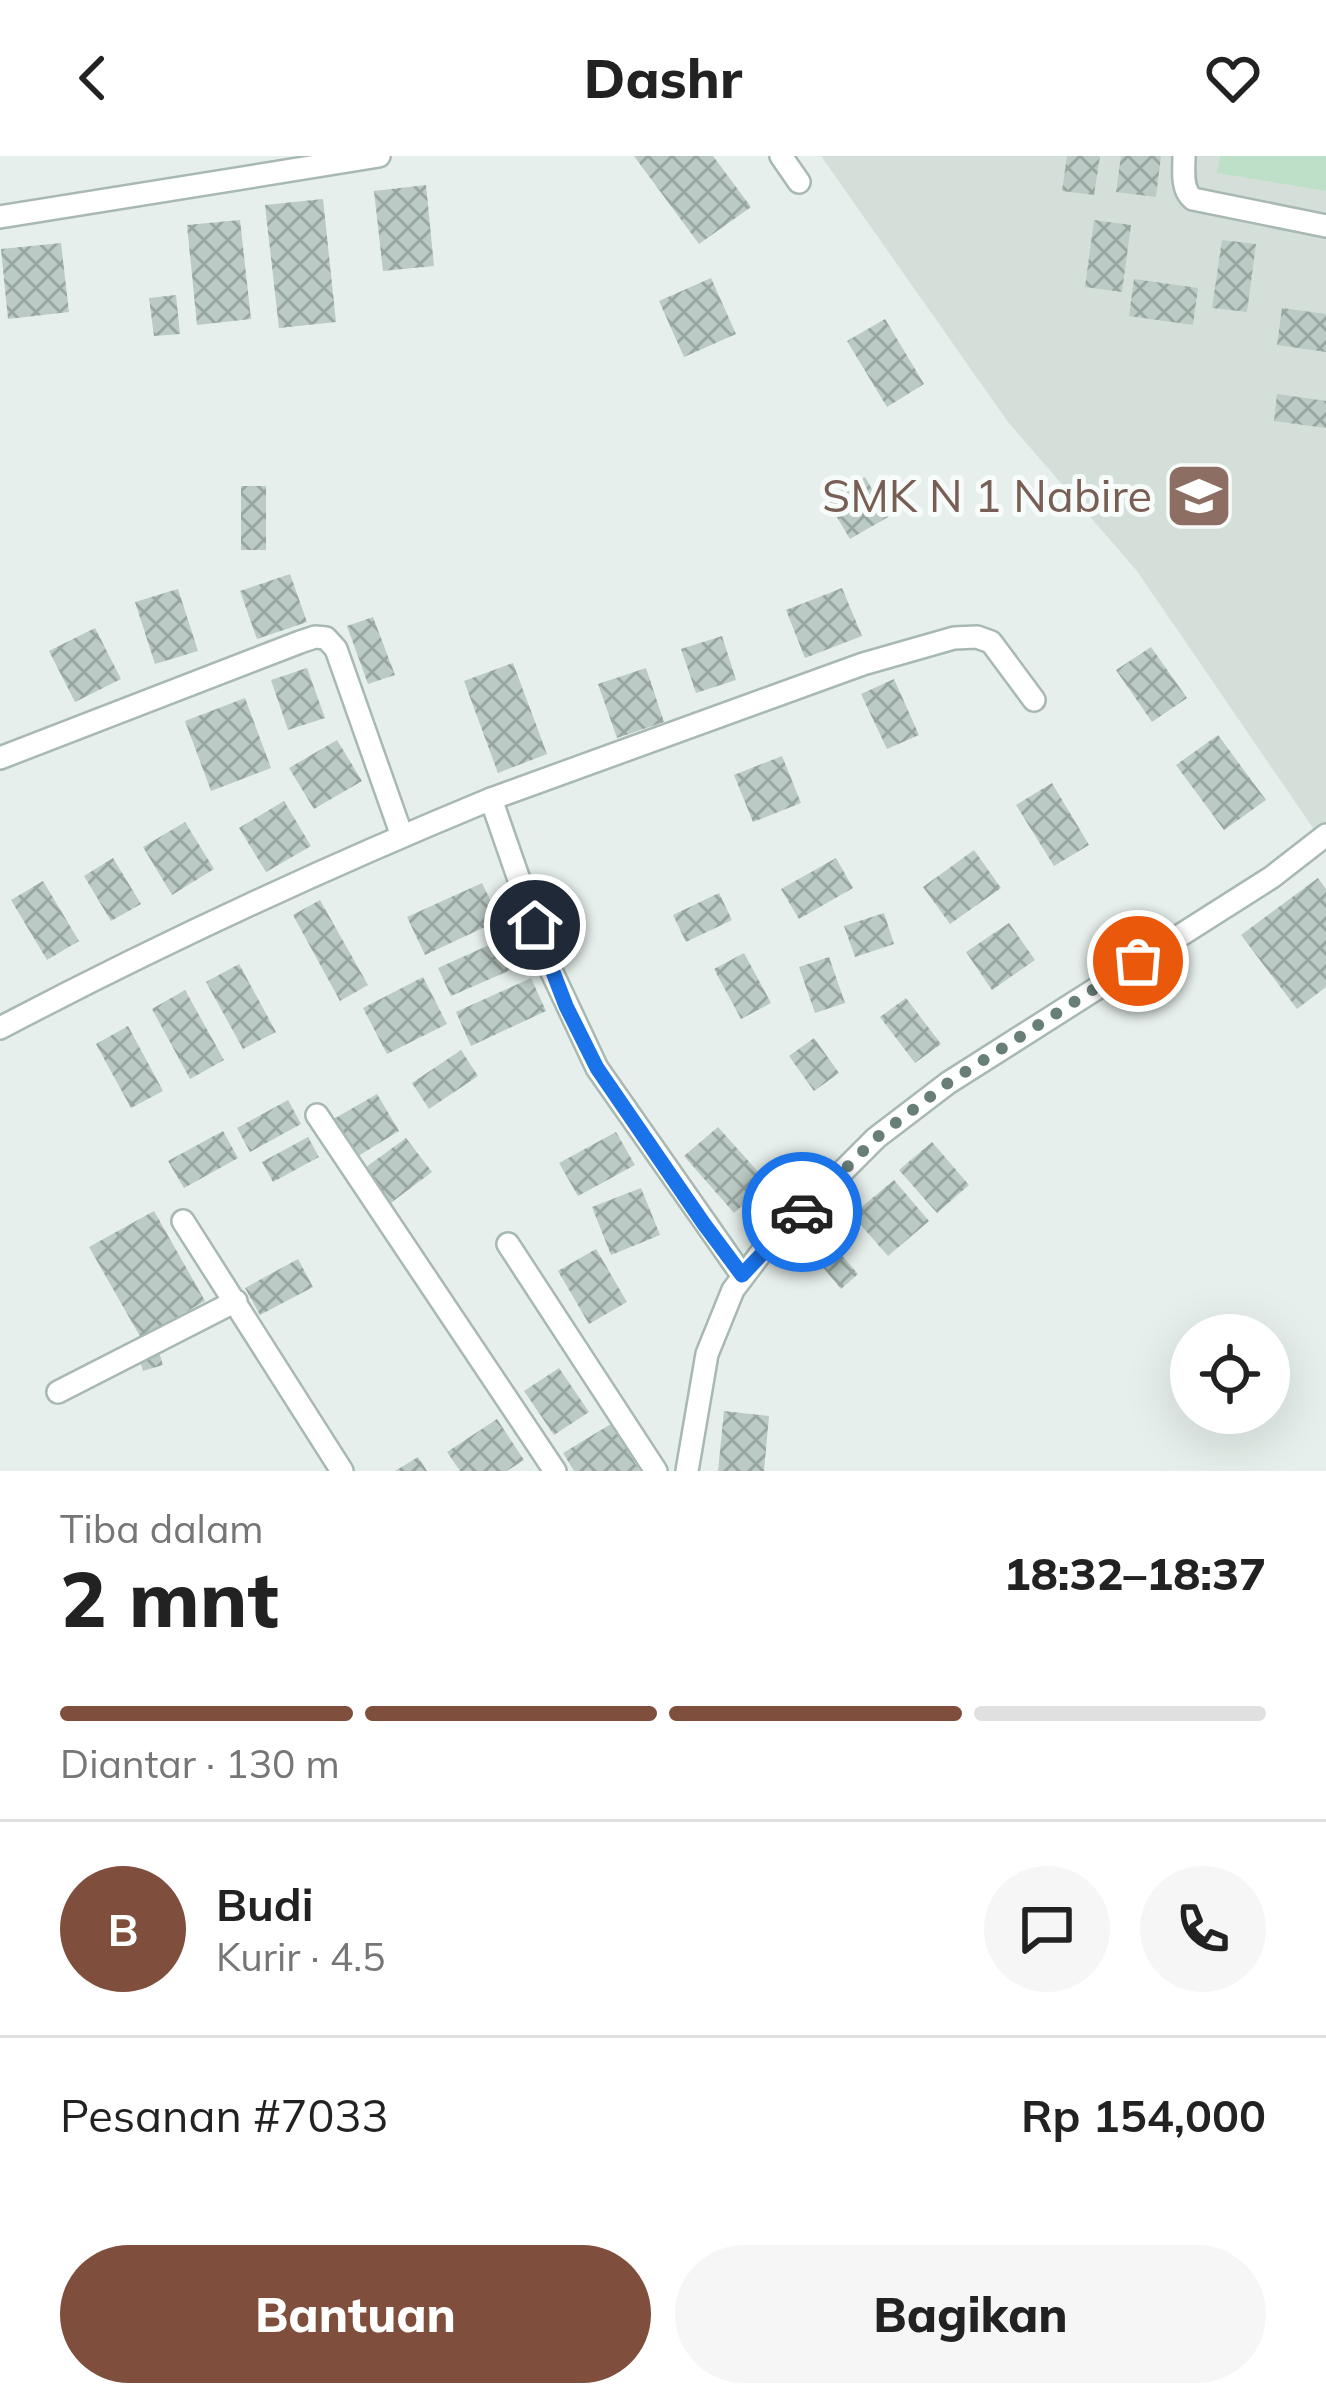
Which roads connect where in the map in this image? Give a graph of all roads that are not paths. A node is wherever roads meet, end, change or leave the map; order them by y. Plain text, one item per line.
1 (379, 156) edge
2 (781, 156) edge
3 (1184, 156) edge
4 (799, 182) dead end
5 (0, 218) edge
6 (1326, 226) edge
7 (1034, 700) dead end
8 (0, 758) edge
9 (491, 800) junction
10 (1326, 835) edge
11 (402, 836) junction
12 (0, 1028) edge
13 (317, 1115) dead end
14 (183, 1220) dead end
15 (508, 1244) dead end
16 (742, 1275) junction
17 (236, 1301) junction
18 (58, 1393) dead end
19 (342, 1471) edge
20 (555, 1471) edge
21 (656, 1471) edge
22 (687, 1471) edge

1 - 5 street
2 - 4 street
3 - 6 street
7 - 9 street
8 - 11 street
9 - 11 street
9 - 16 street
10 - 16 street
11 - 12 street
13 - 20 street
14 - 17 street
15 - 21 street
16 - 22 street
17 - 18 street
17 - 19 street

